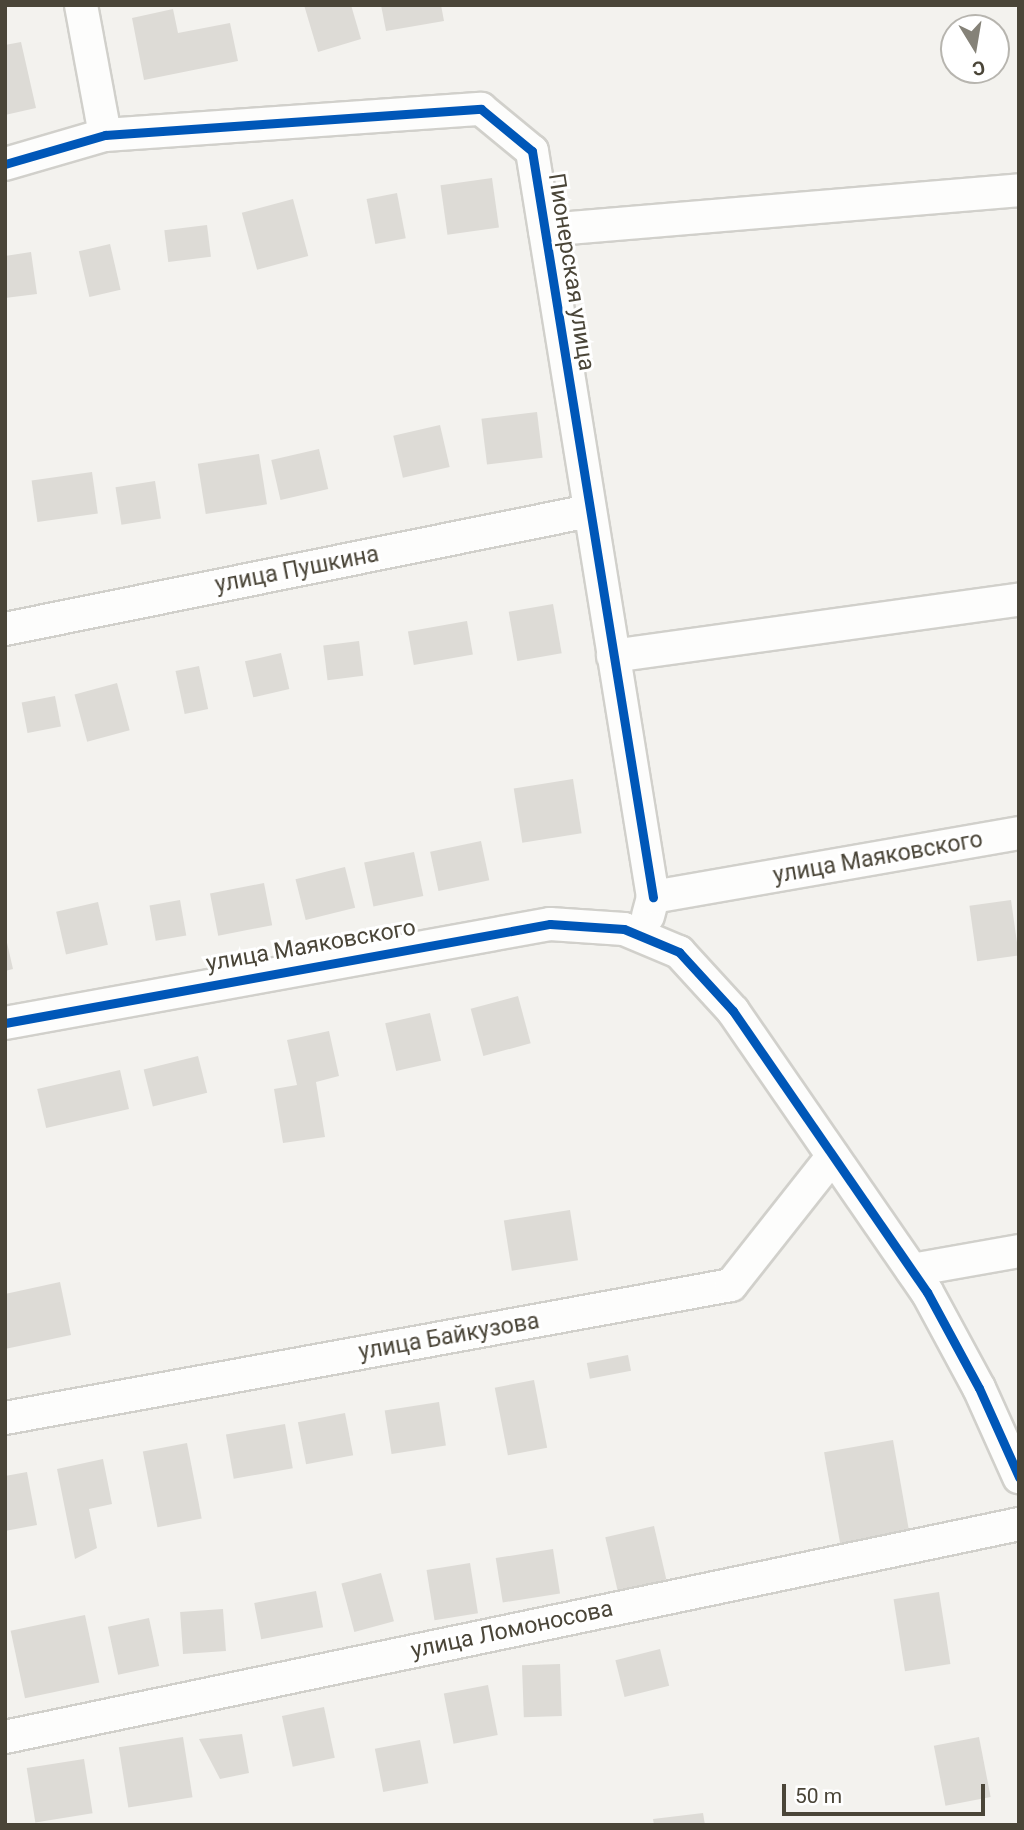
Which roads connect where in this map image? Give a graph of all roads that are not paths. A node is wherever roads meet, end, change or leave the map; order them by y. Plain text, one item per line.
1 (81, 5) edge
2 (105, 135) junction
3 (5, 164) edge
4 (1019, 190) edge
5 (545, 230) junction
6 (589, 510) junction
7 (1019, 600) edge
8 (5, 629) edge
9 (613, 656) junction
10 (1019, 833) edge
11 (653, 897) junction
12 (633, 933) junction
13 (5, 1023) edge
14 (833, 1156) junction
15 (1019, 1251) edge
16 (912, 1270) junction
17 (5, 1418) edge
18 (1019, 1477) edge
19 (1019, 1524) edge
20 (5, 1737) edge

1 - 2 street
2 - 3 street, Пионерская улица
2 - 5 street, Пионерская улица
4 - 5 street
5 - 6 street, Пионерская улица
6 - 8 street, улица Пушкина
6 - 9 street, Пионерская улица
7 - 9 street
9 - 11 street, Пионерская улица
10 - 11 street, улица Маяковского
11 - 12 street
12 - 13 street, улица Маяковского
12 - 14 street, улица Маяковского
14 - 16 street, улица Маяковского
14 - 17 street, улица Байкузова
15 - 16 street
16 - 18 street, улица Маяковского
19 - 20 street, улица Ломоносова

